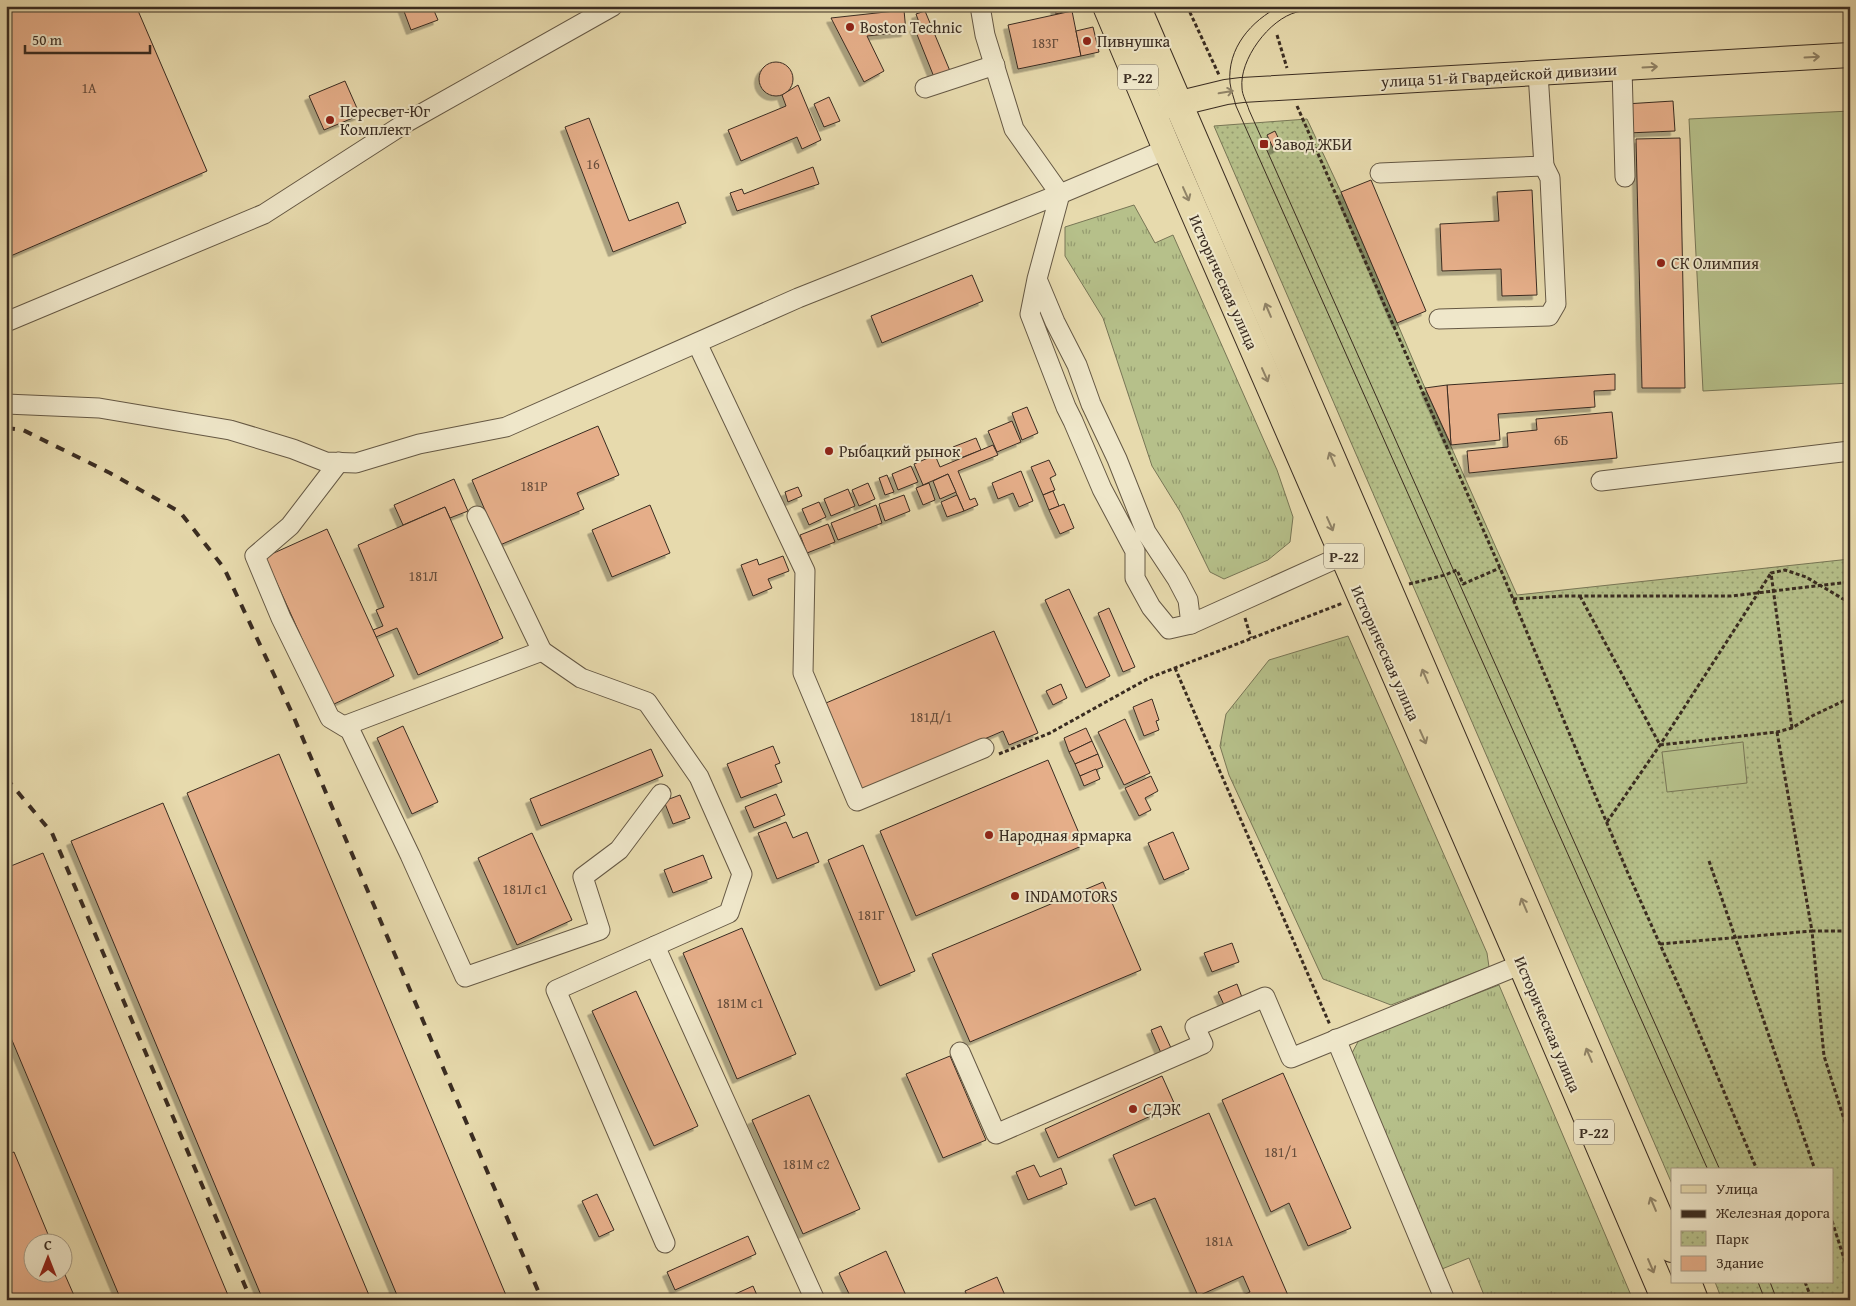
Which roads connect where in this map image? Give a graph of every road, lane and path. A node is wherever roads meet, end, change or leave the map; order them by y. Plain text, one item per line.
1 (613, 6) edge
2 (980, 6) edge
3 (1107, 6) edge
4 (1136, 6) edge
5 (1187, 6) edge
6 (1850, 54) edge
7 (995, 65) junction
8 (1622, 68) junction
9 (1538, 73) junction
10 (926, 88) dead end
11 (1226, 92) junction
12 (1178, 103) junction
13 (1296, 103) dead end
14 (1151, 110) junction
15 (1167, 149) junction
16 (1544, 166) junction
17 (1380, 172) dead end
18 (1625, 177) dead end
19 (1060, 194) junction
20 (1037, 279) junction
21 (1439, 319) dead end
22 (6, 322) edge
23 (697, 343) junction
24 (6, 404) edge
25 (1091, 404) junction
26 (1073, 421) junction
27 (1850, 451) edge
28 (339, 462) junction
29 (1600, 481) dead end
30 (477, 516) dead end
31 (1344, 555) junction
32 (1500, 568) junction
33 (1771, 573) junction
34 (1850, 582) edge
35 (1466, 583) dead end
36 (1819, 584) junction
37 (1773, 591) junction
38 (1759, 593) junction
39 (1580, 596) junction
40 (1513, 599) junction
41 (1850, 603) edge
42 (1338, 605) dead end
43 (1191, 624) junction
44 (542, 651) junction
45 (1174, 668) junction
46 (1850, 698) edge
47 (344, 726) junction
48 (1792, 728) junction
49 (1777, 732) junction
50 (1660, 745) junction
51 (990, 751) joint
52 (660, 794) dead end
53 (1607, 822) junction
54 (1708, 861) dead end
55 (1812, 931) junction
56 (1850, 931) edge
57 (1736, 937) junction
58 (1660, 944) junction
59 (655, 946) junction
60 (1522, 964) junction
61 (1336, 1039) junction
62 (960, 1052) dead end
63 (1850, 1138) edge
64 (1756, 1168) edge
65 (1814, 1168) edge
66 (1834, 1228) edge
67 (665, 1243) dead end
68 (1671, 1246) edge
69 (1850, 1277) edge
70 (1688, 1284) edge
71 (1806, 1284) edge
72 (816, 1300) edge
73 (1445, 1300) edge
74 (1666, 1300) edge
75 (1694, 1300) edge
76 (1812, 1300) edge

1 - 22 street
2 - 7 street
3 - 14 highway, Историческая улица / Р-22
4 - 12 highway, Историческая улица / Р-22
5 - 11 path
8 -> 6 main road, улица 51-й Гвардейской дивизии
7 - 10 street
7 - 19 street
8 - 9 main road, улица 51-й Гвардейской дивизии
8 - 18 street
9 - 11 main road, улица 51-й Гвардейской дивизии
9 - 16 street
12 -> 11 main road, улица 51-й Гвардейской дивизии
12 - 14 main road, улица 51-й Гвардейской дивизии
68 -> 12 highway, Историческая улица / Р-22
13 - 32 path
14 - 15 highway, Историческая улица / Р-22
15 - 19 street
15 -> 31 highway, Историческая улица / Р-22
16 - 17 street
16 - 21 street
19 - 20 street
19 - 23 street
20 - 25 street
20 - 26 street
23 - 28 street
23 - 51 street
24 - 28 street
25 - 26 street
25 - 43 street
26 - 43 street
27 - 29 street
28 - 47 street
30 - 44 street
31 - 43 street
31 -> 60 highway, Историческая улица / Р-22
32 - 35 path
32 - 40 path
33 - 36 path
33 - 37 path
33 - 38 path
34 - 36 path
36 - 37 path
36 - 41 path
37 - 38 path
37 - 48 path
38 - 39 path
38 - 50 path
39 - 40 path
39 - 50 path
40 - 53 path
42 - 45 path
44 - 47 street
44 - 59 street
45 - 51 path
45 - 61 path
46 - 48 path
47 - 52 street
48 - 49 path
49 - 50 path
49 - 55 path
50 - 53 path
53 - 58 path
54 - 57 path
55 - 56 path
55 - 57 path
55 - 63 path
57 - 58 path
57 - 65 path
58 - 64 path
59 - 67 street
59 - 72 street
60 - 61 street
60 -> 74 highway, Историческая улица / Р-22
61 - 62 street
61 - 73 street
66 - 69 path
70 - 75 highway
71 - 76 path

